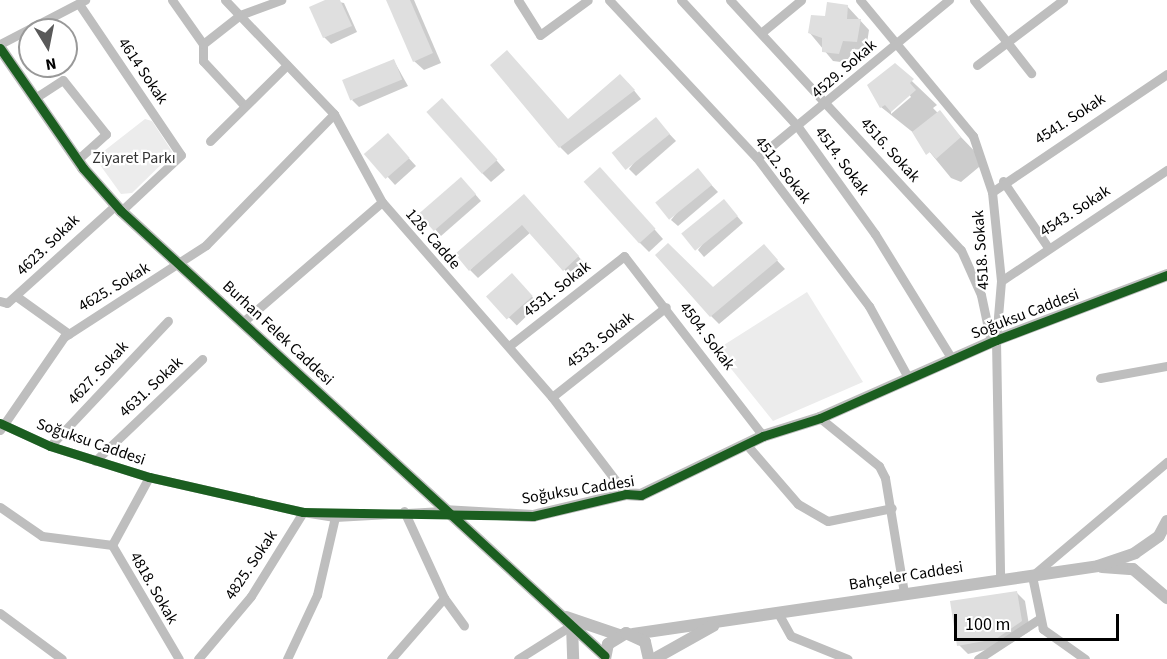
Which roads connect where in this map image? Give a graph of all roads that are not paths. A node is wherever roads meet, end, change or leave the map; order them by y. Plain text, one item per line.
1 (172, 0) edge
2 (225, 0) edge
3 (281, 0) edge
4 (518, 0) edge
5 (588, 0) edge
6 (609, 0) edge
7 (681, 0) edge
8 (730, 0) edge
9 (801, 0) edge
10 (860, 0) edge
11 (949, 0) edge
12 (974, 0) edge
13 (1063, 0) edge
14 (82, 2) edge
15 (240, 15) junction
16 (761, 33) junction
17 (1007, 43) junction
18 (203, 44) junction
19 (897, 44) junction
20 (0, 46) edge
21 (287, 65) junction
22 (977, 65) dead end
23 (1031, 73) dead end
24 (1167, 74) edge
25 (35, 98) junction
26 (243, 104) junction
27 (828, 104) junction
28 (334, 114) junction
29 (798, 127) junction
30 (210, 141) dead end
31 (181, 155) joint
32 (757, 158) junction
33 (77, 160) junction
34 (1167, 170) edge
35 (1003, 181) junction
36 (992, 192) junction
37 (382, 202) junction
38 (118, 208) junction
39 (1047, 246) junction
40 (624, 256) joint
41 (180, 263) junction
42 (1167, 275) edge
43 (1001, 280) junction
44 (16, 296) junction
45 (0, 301) edge
46 (666, 307) junction
47 (168, 321) dead end
48 (244, 321) junction
49 (69, 334) junction
50 (994, 341) junction
51 (508, 346) junction
52 (202, 359) dead end
53 (952, 360) junction
54 (1167, 366) edge
55 (1100, 378) dead end
56 (909, 379) junction
57 (552, 397) junction
58 (820, 418) junction
59 (1, 426) edge
60 (763, 436) junction
61 (746, 444) junction
62 (50, 446) junction
63 (95, 461) junction
64 (1167, 462) edge
65 (149, 477) junction
66 (626, 494) junction
67 (0, 507) edge
68 (892, 508) junction
69 (404, 511) junction
70 (443, 511) junction
71 (303, 512) junction
72 (335, 517) junction
73 (1167, 520) edge
74 (112, 545) junction
75 (1098, 566) junction
76 (1032, 576) junction
77 (1000, 578) junction
78 (904, 593) junction
79 (444, 598) junction
80 (1167, 598) edge
81 (0, 613) edge
82 (778, 613) junction
83 (562, 616) junction
84 (1039, 619) junction
85 (719, 624) junction
86 (572, 625) junction
87 (464, 626) dead end
88 (633, 634) junction
89 (619, 635) junction
90 (605, 658) edge
91 (62, 659) edge
92 (179, 659) edge
93 (198, 659) edge
94 (287, 659) edge
95 (392, 659) edge
96 (518, 659) edge
97 (573, 659) edge
98 (649, 659) edge
99 (654, 659) edge
100 (848, 659) edge
101 (978, 659) edge
102 (1085, 659) edge

1 - 18 street
2 - 15 street, 128. Cadde
3 - 15 street
4 - 5 street
6 - 32 street, 4512. Sokak
7 - 29 street, 4514. Sokak
8 - 16 street, 4516. Sokak
9 - 16 street
10 - 19 street, 4518. Sokak
11 - 19 street, 4529. Sokak
12 - 17 street
13 - 17 street
14 - 20 street
14 - 31 street, 4614 Sokak
15 - 18 street
15 - 21 street, 128. Cadde
16 - 27 street, 4516. Sokak
17 - 22 street
17 - 23 street
18 - 26 street
19 - 27 street, 4529. Sokak
19 - 36 street, 4518. Sokak
20 - 25 street, Burhan Felek Caddesi
21 - 26 street
21 - 28 street, 128. Cadde
24 - 35 street, 4541. Sokak
25 - 33 street, Burhan Felek Caddesi
25 - 33 street
26 - 30 street
27 - 29 street, 4529. Sokak
27 - 50 street, 4516. Sokak
28 - 37 street, 128. Cadde
28 - 41 street, 4625. Sokak
29 - 32 street, 4529. Sokak
29 - 53 street, 4514. Sokak
31 - 38 street, 4623. Sokak
32 - 56 street, 4512. Sokak
33 - 38 street, Burhan Felek Caddesi
34 - 39 street, 4543. Sokak
35 - 36 street, 4541. Sokak
35 - 39 street
36 - 43 street, 4518. Sokak
37 - 48 street
37 - 51 street, 128. Cadde
38 - 41 street, Burhan Felek Caddesi
38 - 44 street, 4623. Sokak
39 - 43 street, 4543. Sokak
40 - 46 street, 4504. Sokak
40 - 51 street, 4531. Sokak
41 - 48 street, Burhan Felek Caddesi
41 - 49 street, 4625. Sokak
42 - 50 street, Soğuksu Caddesi
43 - 50 street, 4518. Sokak
44 - 45 street, 4623. Sokak
44 - 49 street
46 - 57 street, 4533. Sokak
46 - 60 street, 4504. Sokak
47 - 62 street, 4627. Sokak
48 - 70 street, Burhan Felek Caddesi
49 - 59 street, 4625. Sokak
50 - 53 street, Soğuksu Caddesi
50 - 77 street, 4518. Sokak
51 - 57 street, 128. Cadde
52 - 63 street, 4631. Sokak
53 - 56 street, Soğuksu Caddesi
54 - 55 street
56 - 58 street, Soğuksu Caddesi
57 - 66 street, 128. Cadde
58 - 60 street, Soğuksu Caddesi
58 - 68 street
59 - 62 street, Soğuksu Caddesi
60 - 61 street, Soğuksu Caddesi
61 - 66 street, Soğuksu Caddesi
61 - 68 street
62 - 63 street, Soğuksu Caddesi
63 - 65 street, Soğuksu Caddesi
64 - 76 street
65 - 71 street, Soğuksu Caddesi
65 - 74 street
66 - 70 street, Soğuksu Caddesi
67 - 74 street, 4818. Sokak
68 - 78 street
69 - 70 street, Soğuksu Caddesi
69 - 72 street, Soğuksu Caddesi
69 - 79 street
70 - 83 street, Burhan Felek Caddesi
71 - 72 street, Soğuksu Caddesi
71 - 93 street, 4825. Sokak
72 - 94 street
73 - 75 street
74 - 92 street, 4818. Sokak
75 - 76 street, Bahçeler Caddesi
75 - 80 street
76 - 77 street, Bahçeler Caddesi
76 - 84 street
77 - 78 street, Bahçeler Caddesi
78 - 82 street, Bahçeler Caddesi
79 - 87 street
79 - 95 street
81 - 91 street
82 - 85 street, Bahçeler Caddesi
82 - 100 street
83 - 86 street, Burhan Felek Caddesi
83 - 89 street
84 - 101 street
84 - 102 street
85 - 88 street
85 - 99 street
86 - 90 street, Burhan Felek Caddesi
86 - 96 street
86 - 97 street
88 - 89 street
88 - 98 street
89 - 90 street

